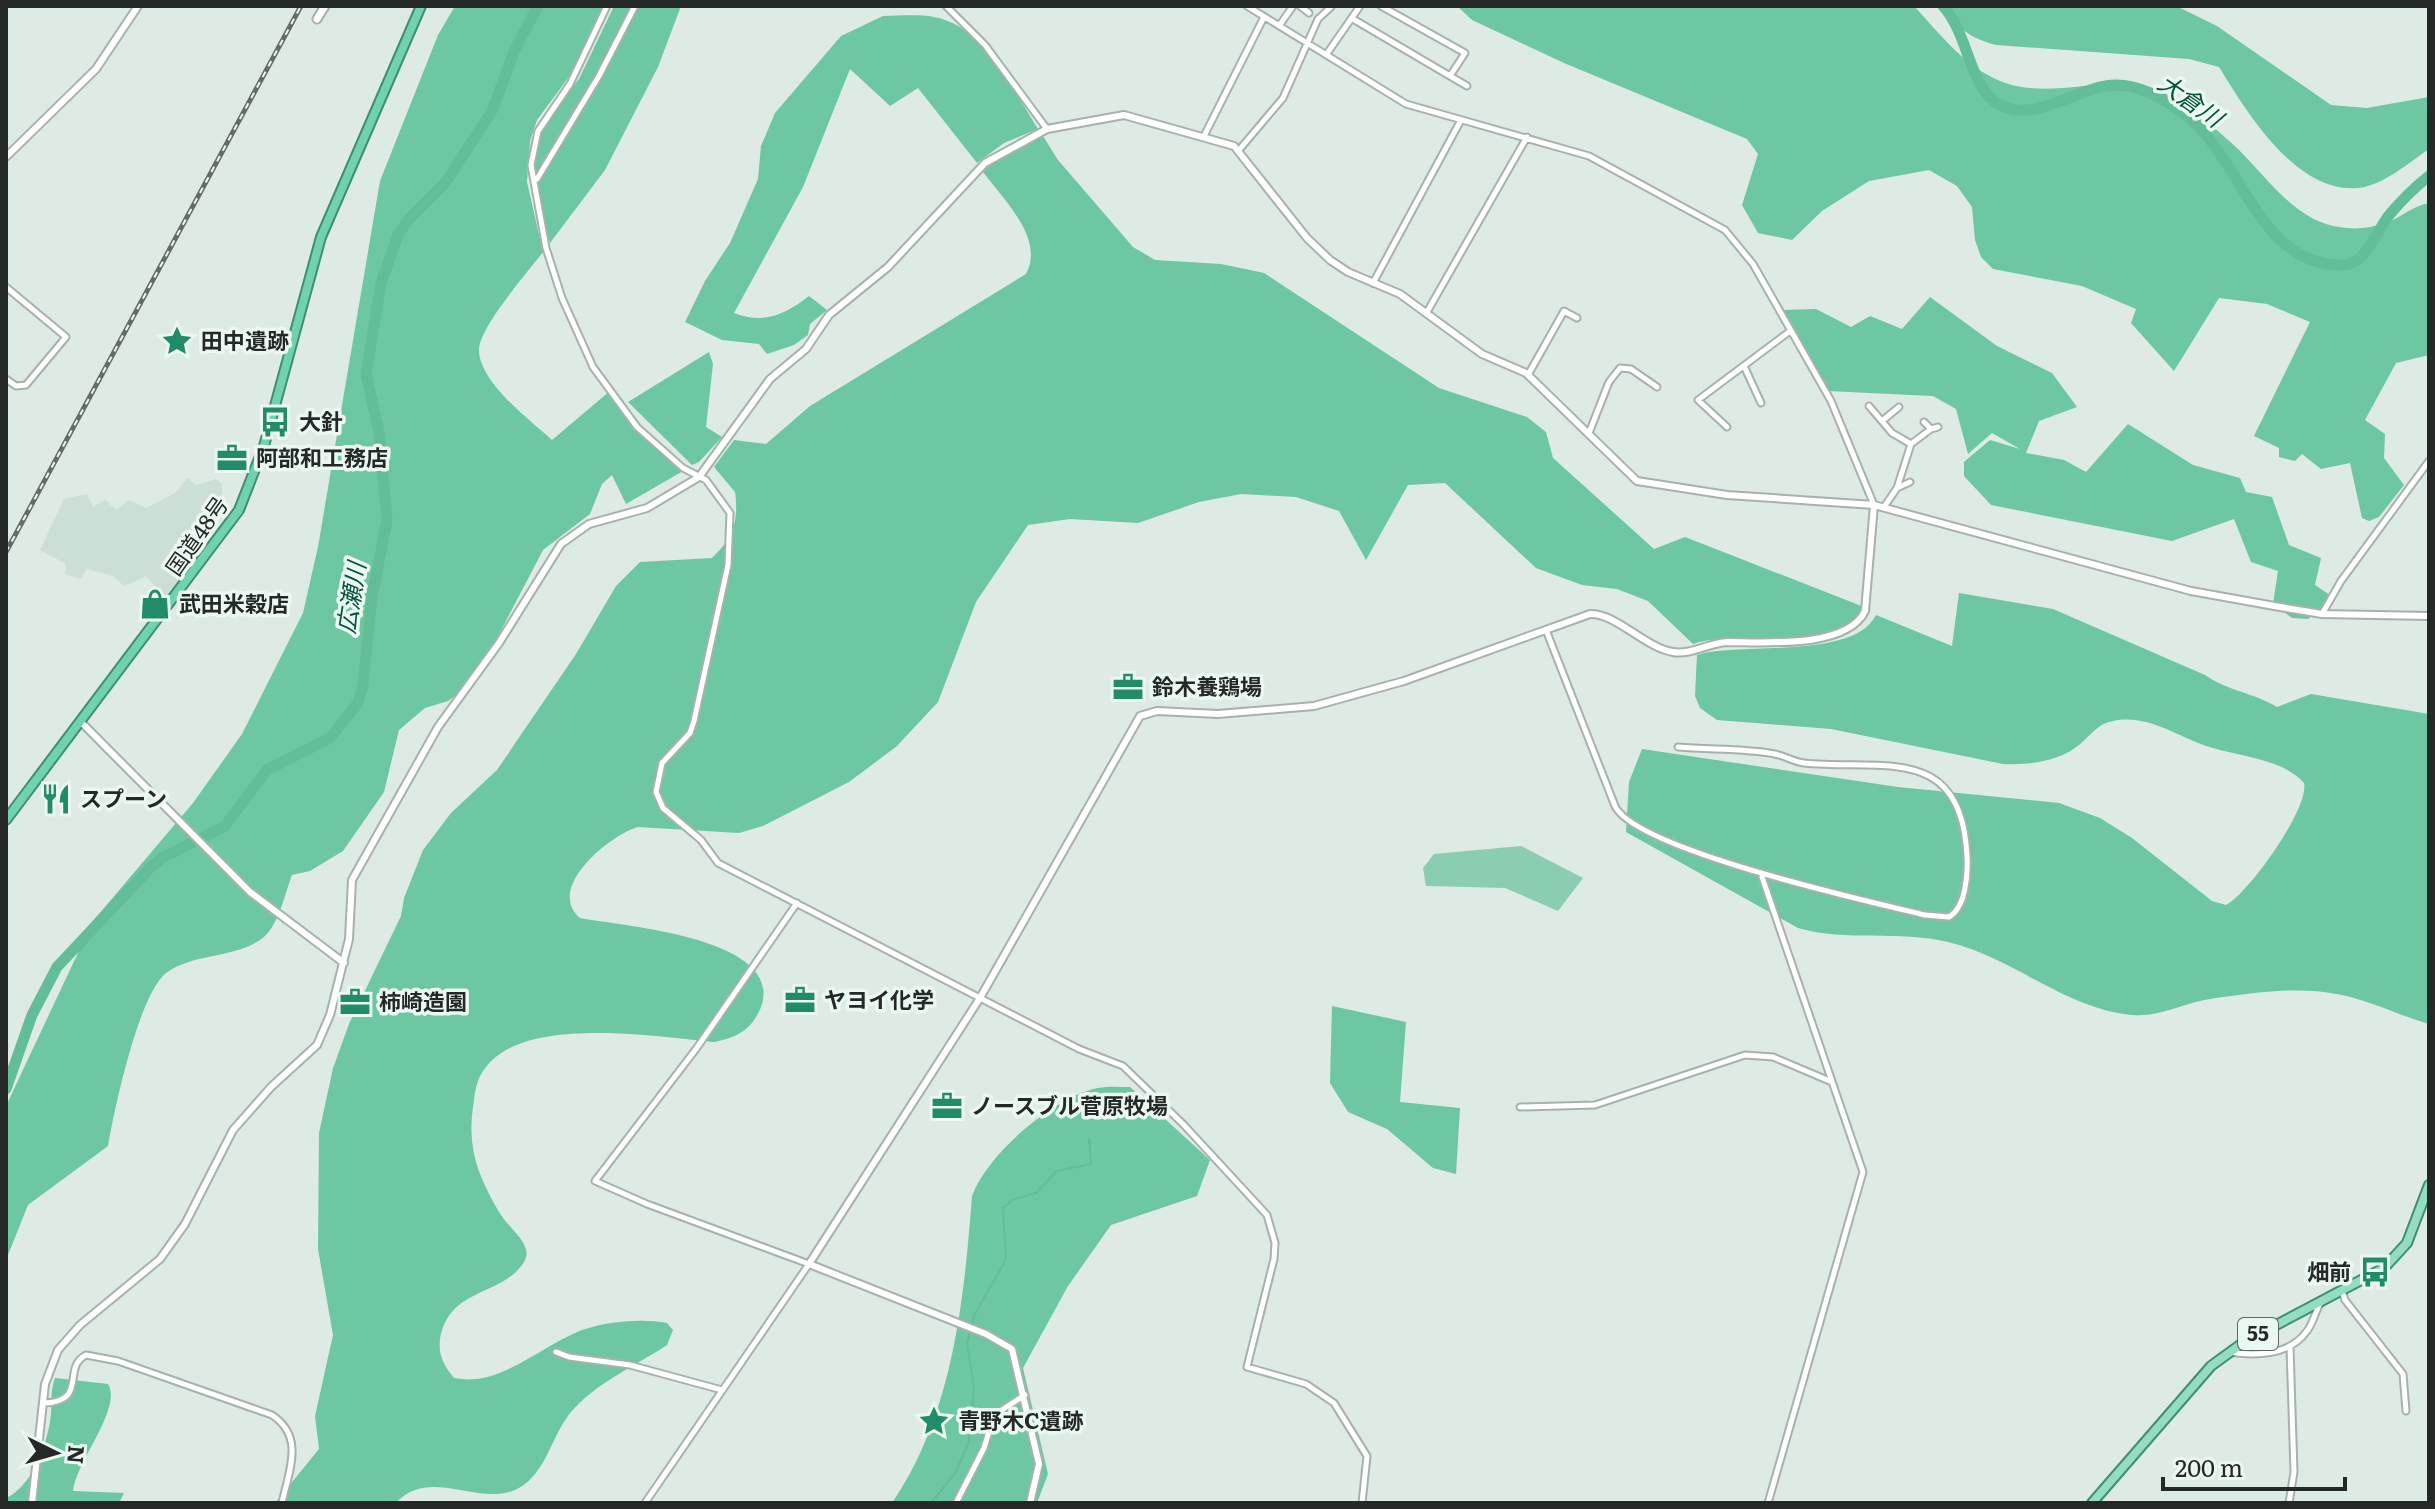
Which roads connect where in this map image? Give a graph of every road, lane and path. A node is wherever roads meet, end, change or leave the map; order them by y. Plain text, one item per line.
1 (138, 6) edge
2 (325, 6) edge
3 (421, 6) edge
4 (607, 6) edge
5 (635, 6) edge
6 (946, 6) edge
7 (1247, 6) edge
8 (1293, 6) edge
9 (1300, 6) edge
10 (1360, 6) edge
11 (1381, 6) edge
12 (1331, 7) edge
13 (1309, 13) dead end
14 (1264, 17) junction
15 (317, 19) dead end
16 (1353, 19) junction
17 (1279, 26) junction
18 (1308, 44) junction
19 (1326, 55) junction
20 (1450, 76) junction
21 (1467, 86) dead end
22 (1461, 120) junction
23 (1047, 129) junction
24 (1204, 136) junction
25 (1527, 137) junction
26 (1239, 150) junction
27 (6, 157) edge
28 (537, 180) junction
29 (1373, 283) junction
30 (6, 287) edge
31 (1427, 312) junction
32 (1577, 318) dead end
33 (1790, 331) junction
34 (1744, 366) junction
35 (1528, 375) junction
36 (6, 379) edge
37 (1657, 387) dead end
38 (1761, 403) dead end
39 (1869, 406) dead end
40 (1899, 407) dead end
41 (1882, 421) junction
42 (1924, 422) dead end
43 (1727, 427) dead end
44 (1589, 433) junction
45 (1911, 444) junction
46 (2429, 461) edge
47 (699, 477) junction
48 (1910, 482) dead end
49 (1897, 488) junction
50 (1874, 505) junction
51 (1884, 507) junction
52 (2322, 614) junction
53 (2429, 616) edge
54 (1546, 630) junction
55 (80, 721) junction
56 (1678, 747) dead end
57 (6, 820) edge
58 (1761, 876) junction
59 (797, 903) junction
60 (344, 963) junction
61 (980, 998) junction
62 (1833, 1082) junction
63 (1520, 1107) dead end
64 (2429, 1185) edge
65 (809, 1264) junction
66 (2342, 1291) junction
67 (2322, 1301) junction
68 (2290, 1347) junction
69 (556, 1352) dead end
70 (2229, 1352) junction
71 (722, 1390) junction
72 (1025, 1395) junction
73 (43, 1403) junction
74 (2406, 1411) dead end
75 (32, 1503) edge
76 (282, 1503) edge
77 (645, 1503) edge
78 (956, 1503) edge
79 (1030, 1503) edge
80 (1362, 1503) edge
81 (1768, 1503) edge
82 (2092, 1503) edge
83 (2289, 1503) edge

1 - 27 street
2 - 15 main road
3 - 55 highway, 国道48号
4 - 28 street
5 - 28 street
6 - 23 street
7 - 14 street
8 - 17 street
9 - 13 street
10 - 16 street
11 - 20 street
12 - 18 street
14 - 17 street
14 - 24 street
16 - 19 street
16 - 20 street
17 - 18 street
18 - 19 street
18 - 26 street
19 - 22 street
20 - 21 street
22 - 25 street
22 - 29 street
23 - 24 street
23 - 47 street
24 - 26 street
25 - 31 street
25 - 33 street
26 - 29 street
28 - 47 street
29 - 31 street
30 - 36 street
31 - 35 street
32 - 35 street
33 - 34 street
33 - 50 street
34 - 38 street
34 - 43 street
35 - 44 street
37 - 44 street
39 - 41 street
40 - 41 street
41 - 45 street
42 - 45 street
44 - 50 street
45 - 49 street
46 - 52 street
47 - 59 street
47 - 60 street
48 - 49 street
49 - 51 street
50 - 51 street
50 - 54 street
51 - 52 street
52 - 53 street
54 - 58 street
54 - 61 street
55 - 57 highway, 国道48号
55 - 60 street
56 - 58 street
58 - 62 street
59 - 61 street
59 - 65 street
60 - 73 street
61 - 65 street
61 - 80 street
62 - 63 street
62 - 81 street
64 - 66 main road, 55
65 - 71 street
65 - 72 street
66 - 67 main road, 55
66 - 74 street
67 - 68 street
67 - 70 main road, 55
68 - 70 street
68 - 83 street
69 - 71 street
70 - 82 main road, 55
71 - 77 street
72 - 78 street
72 - 79 street
73 - 75 street
73 - 76 street

